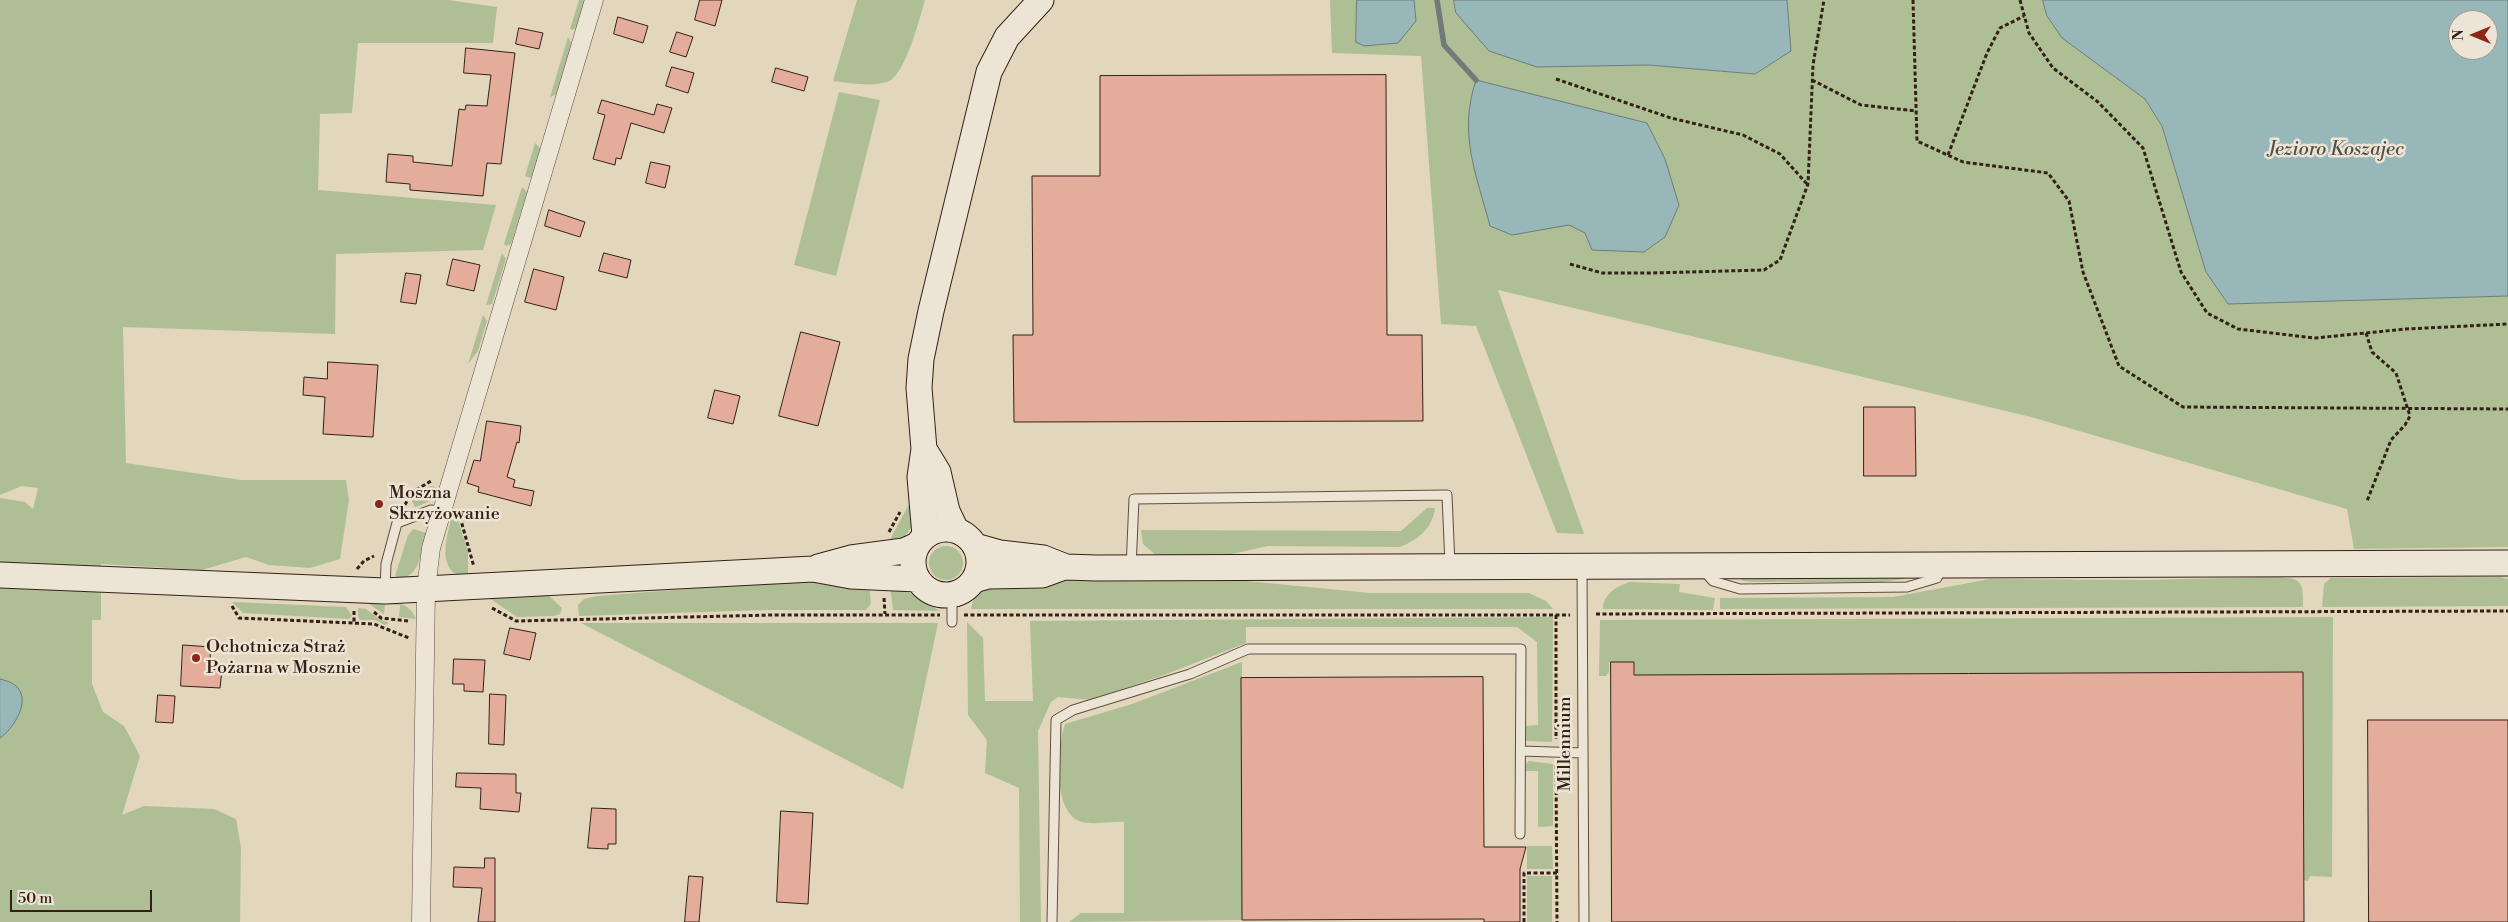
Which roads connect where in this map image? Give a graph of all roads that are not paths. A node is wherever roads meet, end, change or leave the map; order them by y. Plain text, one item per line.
1 (594, 0) edge
2 (1041, 0) edge
3 (924, 449) junction
4 (442, 511) junction
5 (956, 530) junction
6 (921, 541) junction
7 (976, 546) junction
8 (2508, 563) edge
9 (1450, 566) junction
10 (1066, 567) junction
11 (1582, 567) junction
12 (1131, 568) junction
13 (813, 569) junction
14 (0, 574) edge
15 (917, 579) junction
16 (974, 580) junction
17 (426, 590) junction
18 (385, 591) junction
19 (1520, 751) junction
20 (1583, 753) junction
21 (1520, 834) dead end
22 (421, 922) edge
23 (1052, 922) edge
24 (1584, 922) edge

1 - 4 street
2 - 3 street
3 - 5 street
3 - 6 street
4 - 17 street
4 - 18 lane
5 - 6 street
5 - 7 street
6 - 13 street
6 - 15 street
7 - 10 street
7 - 16 street
8 - 11 street
9 - 11 street
9 - 12 street
9 - 12 lane
10 - 12 street
10 - 16 street
11 - 20 lane, Millennium
13 - 15 street
13 - 17 street
14 - 18 street
15 - 16 street
17 - 18 street
17 - 22 street
19 - 20 lane
19 - 21 lane
19 - 23 lane
20 - 24 lane, Millennium

